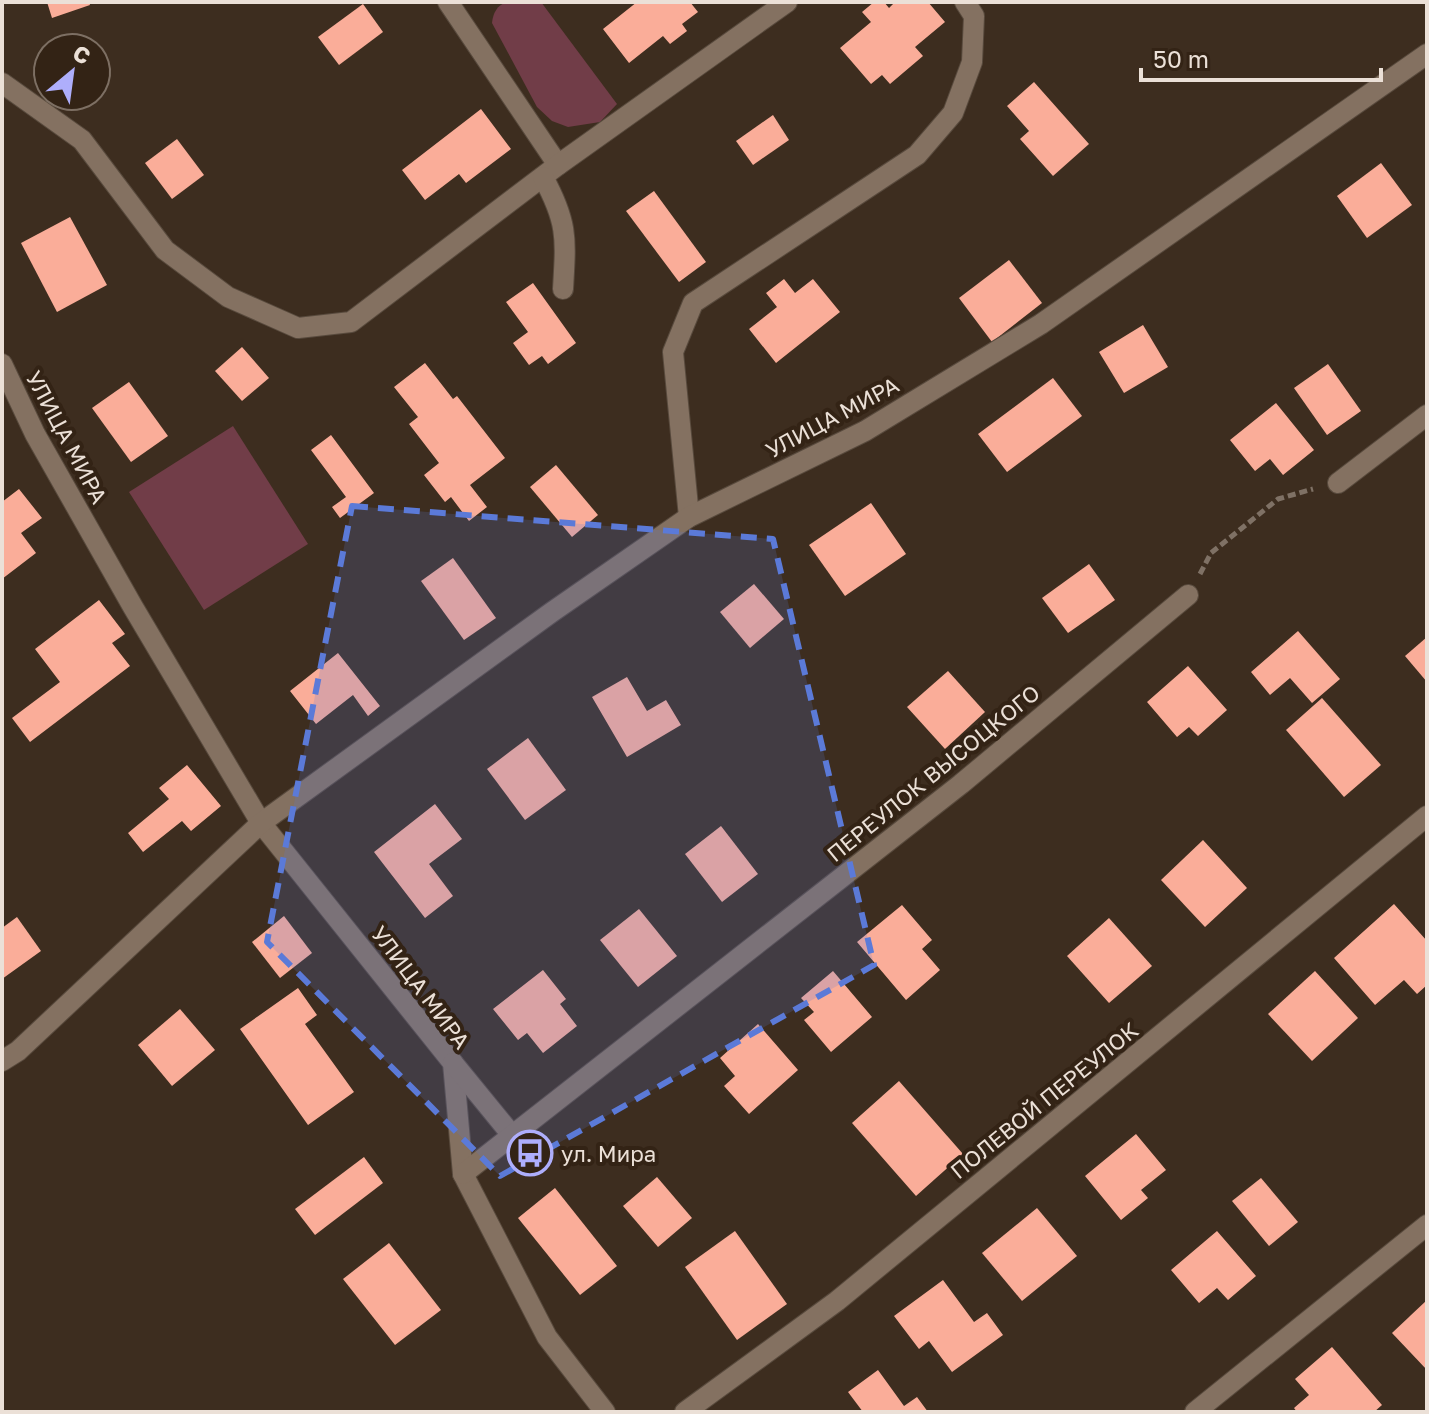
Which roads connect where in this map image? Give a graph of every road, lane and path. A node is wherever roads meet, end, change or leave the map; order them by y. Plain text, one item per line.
1 (448, 2) edge
2 (787, 2) edge
3 (965, 2) edge
4 (1427, 54) edge
5 (2, 83) edge
6 (551, 171) junction
7 (563, 289) dead end
8 (2, 364) edge
9 (1427, 415) edge
10 (1338, 483) joint
11 (689, 517) junction
12 (1188, 595) joint
13 (1427, 816) edge
14 (261, 823) junction
15 (2, 1061) edge
16 (453, 1063) junction
17 (511, 1134) junction
18 (463, 1174) junction
19 (1427, 1225) edge
20 (605, 1412) edge
21 (685, 1412) edge
22 (1195, 1412) edge

1 - 6 street
2 - 6 street
3 - 11 street
4 - 11 street, УЛИЦА МИРА
5 - 6 street
6 - 7 street
8 - 14 street, УЛИЦА МИРА
9 - 10 street
10 - 12 path
11 - 14 street, УЛИЦА МИРА
12 - 17 street, ПЕРЕУЛОК ВЫСОЦКОГО
13 - 21 street, ПОЛЕВОЙ ПЕРЕУЛОК
14 - 15 street, УЛИЦА МИРА
14 - 16 street, УЛИЦА МИРА
16 - 17 street
16 - 18 street, УЛИЦА МИРА
17 - 18 street, ПЕРЕУЛОК ВЫСОЦКОГО
18 - 20 street, УЛИЦА МИРА
19 - 22 street

